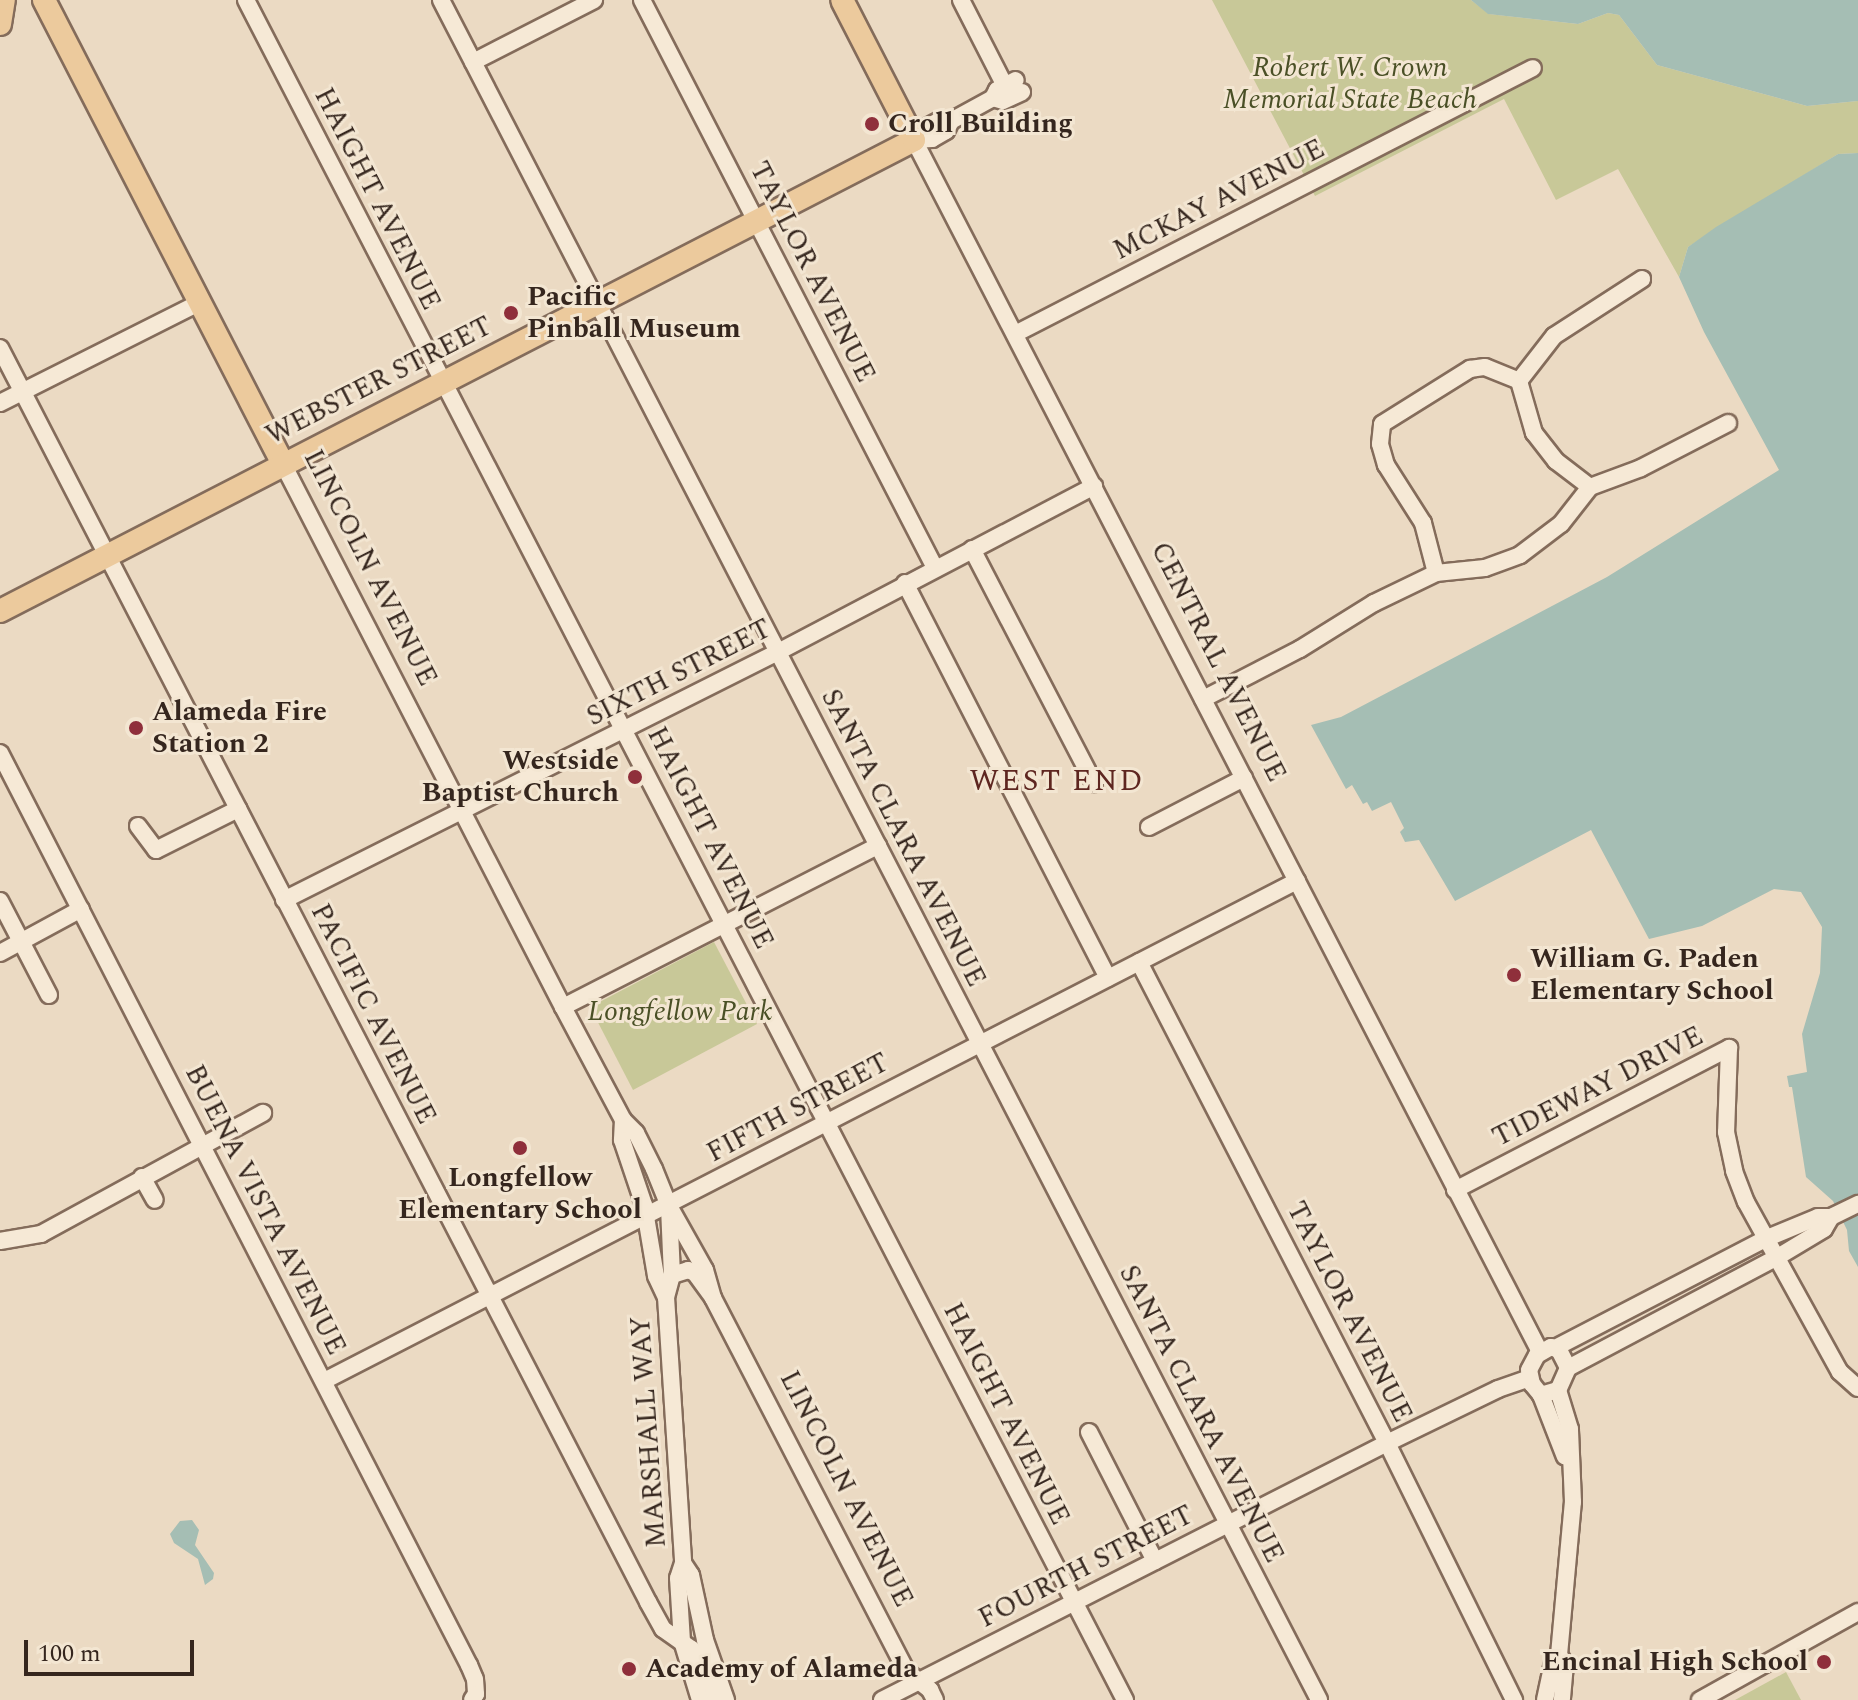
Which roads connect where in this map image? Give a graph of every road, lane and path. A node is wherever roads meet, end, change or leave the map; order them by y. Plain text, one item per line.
1 (4, 0) edge
2 (44, 0) edge
3 (246, 0) edge
4 (441, 0) edge
5 (594, 0) edge
6 (642, 0) edge
7 (961, 0) edge
8 (847, 1) edge
9 (0, 24) edge
10 (473, 62) junction
11 (1533, 68) dead end
12 (914, 140) junction
13 (756, 221) junction
14 (1642, 279) dead end
15 (201, 302) junction
16 (598, 302) junction
17 (1015, 334) junction
18 (0, 348) edge
19 (1519, 381) junction
20 (444, 382) junction
21 (22, 391) junction
22 (0, 403) edge
23 (1728, 423) dead end
24 (283, 464) junction
25 (1094, 486) junction
26 (1590, 487) junction
27 (972, 549) junction
28 (106, 556) junction
29 (935, 568) junction
30 (1436, 573) junction
31 (905, 583) junction
32 (0, 611) edge
33 (778, 652) junction
34 (1203, 699) junction
35 (625, 730) junction
36 (0, 753) edge
37 (1244, 778) junction
38 (1094, 783) dead end
39 (238, 809) junction
40 (462, 811) junction
41 (138, 826) dead end
42 (1149, 827) dead end
43 (878, 846) junction
44 (1297, 881) junction
45 (284, 900) junction
46 (0, 901) edge
47 (81, 909) junction
48 (725, 925) junction
49 (22, 943) junction
50 (0, 953) edge
51 (1139, 962) junction
52 (1108, 978) junction
53 (49, 995) dead end
54 (563, 1007) junction
55 (979, 1044) junction
56 (263, 1113) dead end
57 (623, 1120) junction
58 (826, 1122) junction
59 (202, 1145) junction
60 (629, 1156) junction
61 (142, 1177) junction
62 (1455, 1190) junction
63 (155, 1200) dead end
64 (1858, 1204) edge
65 (669, 1206) junction
66 (647, 1217) junction
67 (1831, 1217) junction
68 (1765, 1239) junction
69 (0, 1241) edge
70 (1776, 1258) junction
71 (672, 1275) junction
72 (490, 1296) junction
73 (666, 1297) junction
74 (713, 1298) junction
75 (1547, 1350) junction
76 (1568, 1368) junction
77 (1530, 1378) junction
78 (324, 1381) junction
79 (1858, 1388) edge
80 (1558, 1390) junction
81 (1541, 1395) junction
82 (1089, 1432) dead end
83 (1387, 1443) junction
84 (1571, 1474) junction
85 (1228, 1523) junction
86 (1155, 1561) junction
87 (683, 1563) junction
88 (1074, 1602) junction
89 (1858, 1612) edge
90 (682, 1641) junction
91 (1559, 1655) junction
92 (918, 1682) junction
93 (1512, 1694) edge
94 (474, 1697) edge
95 (700, 1700) edge
96 (715, 1700) edge
97 (726, 1700) edge
98 (882, 1700) edge
99 (935, 1700) edge
100 (1125, 1700) edge
101 (1319, 1700) edge
102 (1528, 1700) edge
103 (1545, 1700) edge
104 (1562, 1700) edge
105 (1700, 1700) edge

1 - 9 main road
2 - 15 main road, LINCOLN AVENUE
3 - 20 street, HAIGHT AVENUE
4 - 10 street, SANTA CLARA AVENUE
5 - 10 street
6 - 13 street, TAYLOR AVENUE
7 - 12 street, WEBSTER STREET
8 - 12 main road, CENTRAL AVENUE
10 - 16 street, SANTA CLARA AVENUE
11 - 17 street, MCKAY AVENUE
12 - 13 main road, WEBSTER STREET
12 - 17 street, CENTRAL AVENUE
13 - 16 main road, WEBSTER STREET
13 - 29 street, TAYLOR AVENUE
14 - 19 street
15 - 21 street
15 - 24 main road, LINCOLN AVENUE
16 - 20 main road, WEBSTER STREET
16 - 33 street, SANTA CLARA AVENUE
17 - 25 street, CENTRAL AVENUE
18 - 21 street, PACIFIC AVENUE
19 - 26 street
19 - 30 street
20 - 24 main road, WEBSTER STREET
20 - 35 street, HAIGHT AVENUE
21 - 22 street
21 - 28 street, PACIFIC AVENUE
23 - 26 street
24 - 28 main road, WEBSTER STREET
24 - 40 street, LINCOLN AVENUE
25 - 27 street, SIXTH STREET
25 - 34 street, CENTRAL AVENUE
26 - 30 street
27 - 29 street, SIXTH STREET
27 - 38 street
28 - 32 main road, WEBSTER STREET
28 - 39 street, PACIFIC AVENUE
29 - 31 street, SIXTH STREET
30 - 34 street
31 - 33 street, SIXTH STREET
31 - 52 street
33 - 35 street, SIXTH STREET
33 - 43 street, SANTA CLARA AVENUE
34 - 37 street, CENTRAL AVENUE
35 - 40 street, SIXTH STREET
35 - 48 street, HAIGHT AVENUE
36 - 47 street, BUENA VISTA AVENUE
37 - 42 street
37 - 44 street, CENTRAL AVENUE
39 - 41 street
39 - 45 street, PACIFIC AVENUE
40 - 45 street, SIXTH STREET
40 - 54 street, LINCOLN AVENUE
43 - 48 street
43 - 55 street, SANTA CLARA AVENUE
44 - 51 street, FIFTH STREET
44 - 62 street, CENTRAL AVENUE
45 - 72 street, PACIFIC AVENUE
46 - 49 street
47 - 49 street
47 - 59 street, BUENA VISTA AVENUE
48 - 54 street
48 - 58 street, HAIGHT AVENUE
49 - 50 street
49 - 53 street
51 - 52 street, FIFTH STREET
51 - 83 street, TAYLOR AVENUE
52 - 55 street, FIFTH STREET
54 - 57 street, LINCOLN AVENUE
55 - 58 street, FIFTH STREET
55 - 85 street, SANTA CLARA AVENUE
56 - 59 street
57 - 60 street, LINCOLN AVENUE
57 - 65 street, LINCOLN AVENUE
58 - 65 street, FIFTH STREET
58 - 88 street, HAIGHT AVENUE
59 - 61 street
59 - 78 street, BUENA VISTA AVENUE
60 - 65 street
60 - 66 street, LINCOLN AVENUE
61 - 63 street
61 - 69 street
62 - 68 street, TIDEWAY DRIVE
62 - 75 street, CENTRAL AVENUE
64 - 67 street
65 - 66 street, FIFTH STREET
65 - 71 street, MARSHALL WAY
65 - 74 street, LINCOLN AVENUE
66 - 72 street, FIFTH STREET
66 - 73 street, MARSHALL WAY
67 - 68 street
67 - 70 street
68 - 70 street, TIDEWAY DRIVE
68 - 75 street
70 - 76 street
70 - 79 street, TIDEWAY DRIVE
71 - 73 street, MARSHALL WAY
71 - 74 street, LINCOLN AVENUE
72 - 78 street, FIFTH STREET
72 - 90 street, PACIFIC AVENUE
73 - 87 street, MARSHALL WAY
74 - 92 street, LINCOLN AVENUE
75 - 76 street
75 - 77 street
76 - 80 street
77 - 81 street
77 - 83 street, FOURTH STREET
78 - 94 street, BUENA VISTA AVENUE
80 - 81 street
80 - 84 street
81 - 84 street
82 - 86 street
83 - 85 street, FOURTH STREET
83 - 93 street, TAYLOR AVENUE
84 - 91 street
85 - 86 street, FOURTH STREET
85 - 101 street, SANTA CLARA AVENUE
86 - 88 street, FOURTH STREET
87 - 90 street, MARSHALL WAY
87 - 97 street, MARSHALL WAY
88 - 92 street, FOURTH STREET
88 - 100 street, HAIGHT AVENUE
89 - 105 street
90 - 95 street, PACIFIC AVENUE
90 - 96 street
91 - 103 street
91 - 104 street
92 - 98 street, FOURTH STREET
92 - 99 street, LINCOLN AVENUE
93 - 102 street, TAYLOR AVENUE

